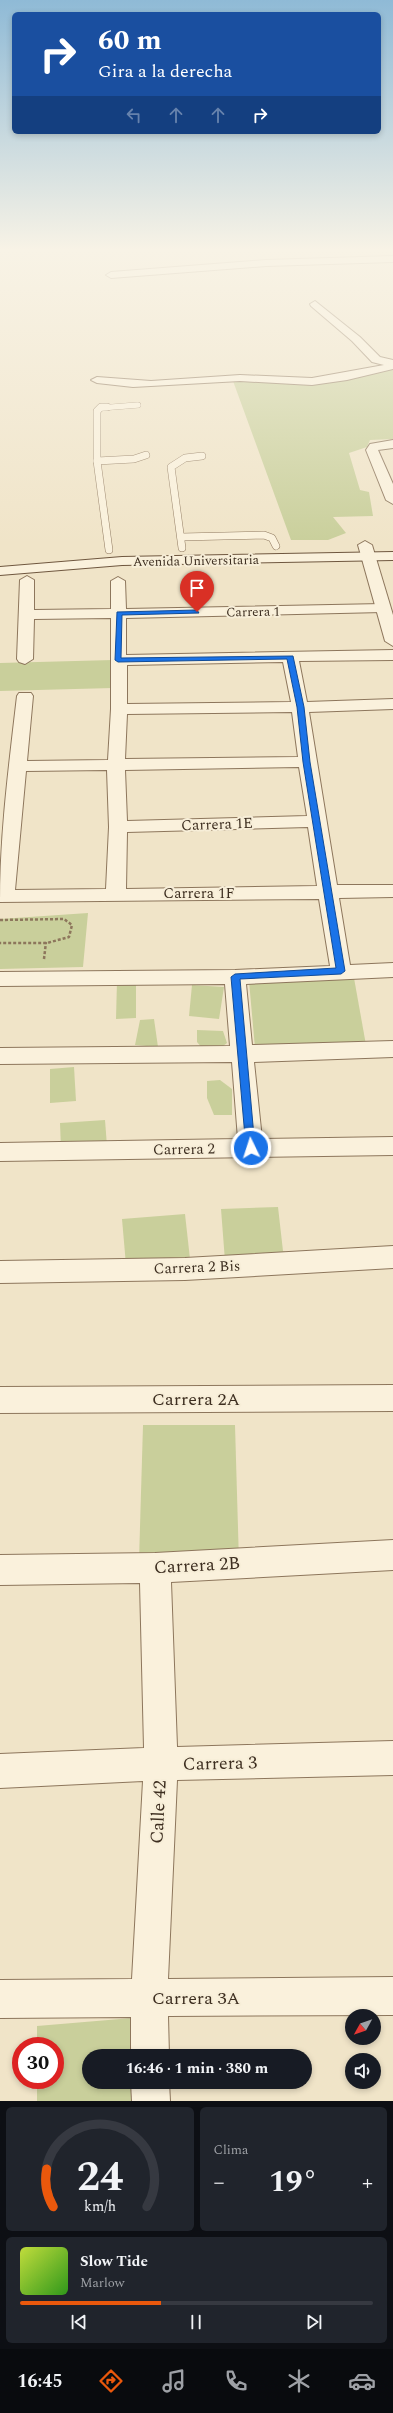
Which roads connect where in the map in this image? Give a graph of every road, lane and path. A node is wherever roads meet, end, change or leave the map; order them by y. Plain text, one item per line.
1 (365, 348) edge
2 (393, 365) edge
3 (97, 380) dead end
4 (138, 405) dead end
5 (393, 444) edge
6 (146, 455) dead end
7 (202, 456) dead end
8 (97, 460) junction
9 (393, 500) edge
10 (181, 542) junction
11 (393, 544) edge
12 (109, 550) junction
13 (367, 551) junction
14 (393, 556) edge
15 (0, 559) edge
16 (0, 571) edge
17 (27, 580) dead end
18 (118, 581) dead end
19 (383, 608) junction
20 (119, 614) junction
21 (27, 615) junction
22 (393, 641) edge
23 (393, 655) edge
24 (290, 657) junction
25 (25, 659) dead end
26 (118, 660) junction
27 (25, 696) dead end
28 (393, 704) edge
29 (300, 707) junction
30 (119, 709) junction
31 (307, 762) junction
32 (116, 765) junction
33 (17, 766) junction
34 (317, 821) junction
35 (118, 827) junction
36 (393, 890) edge
37 (329, 892) junction
38 (116, 894) junction
39 (0, 920) edge
40 (0, 943) edge
41 (393, 970) edge
42 (341, 971) junction
43 (235, 977) junction
44 (0, 979) edge
45 (393, 1049) edge
46 (243, 1054) junction
47 (0, 1056) edge
48 (393, 1146) edge
49 (251, 1148) junction
50 (0, 1152) edge
51 (393, 1257) edge
52 (0, 1272) edge
53 (393, 1398) edge
54 (0, 1400) edge
55 (393, 1555) edge
56 (156, 1568) junction
57 (0, 1570) edge
58 (393, 1758) edge
59 (161, 1764) junction
60 (0, 1771) edge
61 (393, 1996) edge
62 (149, 1998) junction
63 (0, 1999) edge
64 (150, 2049) edge
65 (150, 2089) edge
66 (151, 2101) edge

1 - 2 street
2 - 3 street
4 - 8 lane
5 - 9 street
6 - 8 lane
7 - 10 lane
8 - 12 lane
10 - 12 street, Avenida Universitaria
10 - 13 street, Avenida Universitaria
11 - 13 street, Avenida Universitaria
12 - 15 street, Avenida Universitaria
13 - 14 street, Avenida Universitaria
13 - 16 street, Avenida Universitaria
13 - 19 street
17 - 21 street
18 - 20 street
19 - 20 street, Carrera 1
19 - 22 street
20 - 21 street, Carrera 1
20 - 26 street
21 - 25 street
23 - 24 street
24 - 26 street
24 - 29 street
26 - 30 street
27 - 33 street
28 - 29 street
29 - 30 street
29 - 31 street
30 - 32 street
31 - 32 street
31 - 34 street
32 - 33 street
32 - 35 street
33 - 38 street, Carrera 1F
34 - 35 street, Carrera 1E
34 - 37 street
35 - 38 street
36 - 37 street, Carrera 1F
37 - 38 street, Carrera 1F
37 - 42 street
39 - 40 path
41 - 42 street
42 - 43 street
43 - 44 street
43 - 46 street
45 - 46 street
46 - 47 street
46 - 49 street
48 - 49 street, Carrera 2
49 - 50 street, Carrera 2
51 - 52 street, Carrera 2 Bis
53 - 54 street, Carrera 2A
55 - 56 street, Carrera 2B
56 - 57 street, Carrera 2B
56 - 59 street, Calle 42
58 - 59 street, Carrera 3
59 - 60 street, Carrera 3
59 - 62 street, Calle 42
61 - 62 street, Carrera 3A
62 - 63 street, Carrera 3A
62 - 64 street, Calle 42
65 - 66 street

